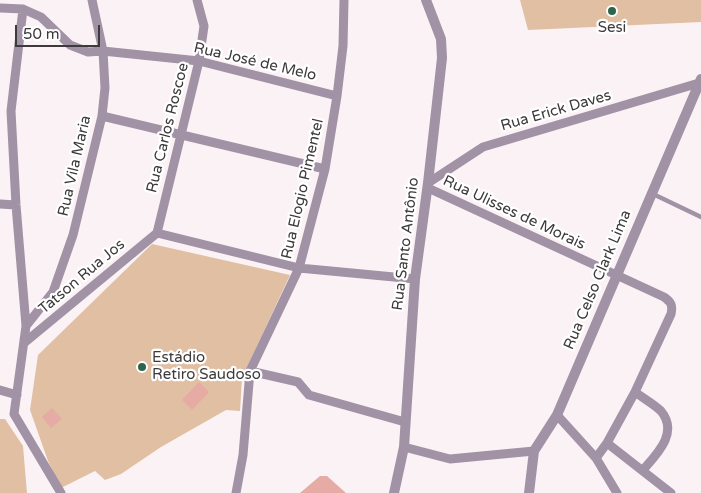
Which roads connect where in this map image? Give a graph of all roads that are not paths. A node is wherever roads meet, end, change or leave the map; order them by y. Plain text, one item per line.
1 (92, 0) edge
2 (197, 0) edge
3 (344, 0) edge
4 (426, 0) edge
5 (0, 8) edge
6 (23, 9) junction
7 (103, 51) junction
8 (199, 61) junction
9 (700, 81) edge
10 (337, 96) junction
11 (102, 116) junction
12 (182, 135) junction
13 (324, 169) junction
14 (428, 186) junction
15 (652, 194) junction
16 (0, 204) edge
17 (16, 205) junction
18 (701, 217) edge
19 (157, 233) junction
20 (299, 268) junction
21 (616, 276) junction
22 (415, 280) junction
23 (26, 326) junction
24 (24, 343) junction
25 (250, 371) junction
26 (0, 390) edge
27 (635, 392) junction
28 (17, 395) junction
29 (557, 415) junction
30 (405, 422) junction
31 (607, 443) junction
32 (404, 447) junction
33 (534, 452) junction
34 (596, 458) junction
35 (643, 470) junction
36 (60, 493) edge
37 (236, 493) edge
38 (394, 493) edge
39 (529, 493) edge
40 (617, 493) edge
41 (671, 493) edge

1 - 7 street, Rua Vila Maria
2 - 8 street, Rua Carlos Roscoe
3 - 10 street, Rua Elogio Pimentel
4 - 14 street, Rua Santo Antônio
5 - 6 street, Rua José de Melo
6 - 7 street, Rua José de Melo
6 - 17 street
7 - 8 street, Rua José de Melo
7 - 11 street, Rua Vila Maria
8 - 10 street, Rua José de Melo
8 - 12 street, Rua Carlos Roscoe
9 - 14 street, Rua Erick Daves
9 - 15 street, Rua Celso Clark Lima
10 - 13 street, Rua Elogio Pimentel
11 - 12 street
11 - 23 street, Rua Vila Maria
12 - 13 street
12 - 19 street, Rua Carlos Roscoe
13 - 20 street, Rua Elogio Pimentel
14 - 21 street, Rua Ulisses de Morais
14 - 22 street, Rua Santo Antônio
15 - 18 lane
15 - 21 street, Rua Celso Clark Lima
16 - 17 street
17 - 23 street
19 - 20 street
19 - 24 street, Tatson Rua Jos
20 - 22 street
20 - 25 street, Rua Elogio Pimentel
21 - 27 street, Rua Ulisses de Morais
21 - 29 street, Rua Celso Clark Lima
22 - 30 street, Rua Santo Antônio
23 - 24 street
24 - 28 street
25 - 30 street
25 - 37 street, Rua Elogio Pimentel
26 - 28 street
27 - 31 street
27 - 35 street
28 - 36 street
29 - 33 street, Rua Celso Clark Lima
29 - 34 street
30 - 32 street, Rua Santo Antônio
31 - 34 street
31 - 35 street
32 - 33 street
32 - 38 street, Rua Santo Antônio
33 - 39 street, Rua Celso Clark Lima
34 - 40 street
35 - 41 street

